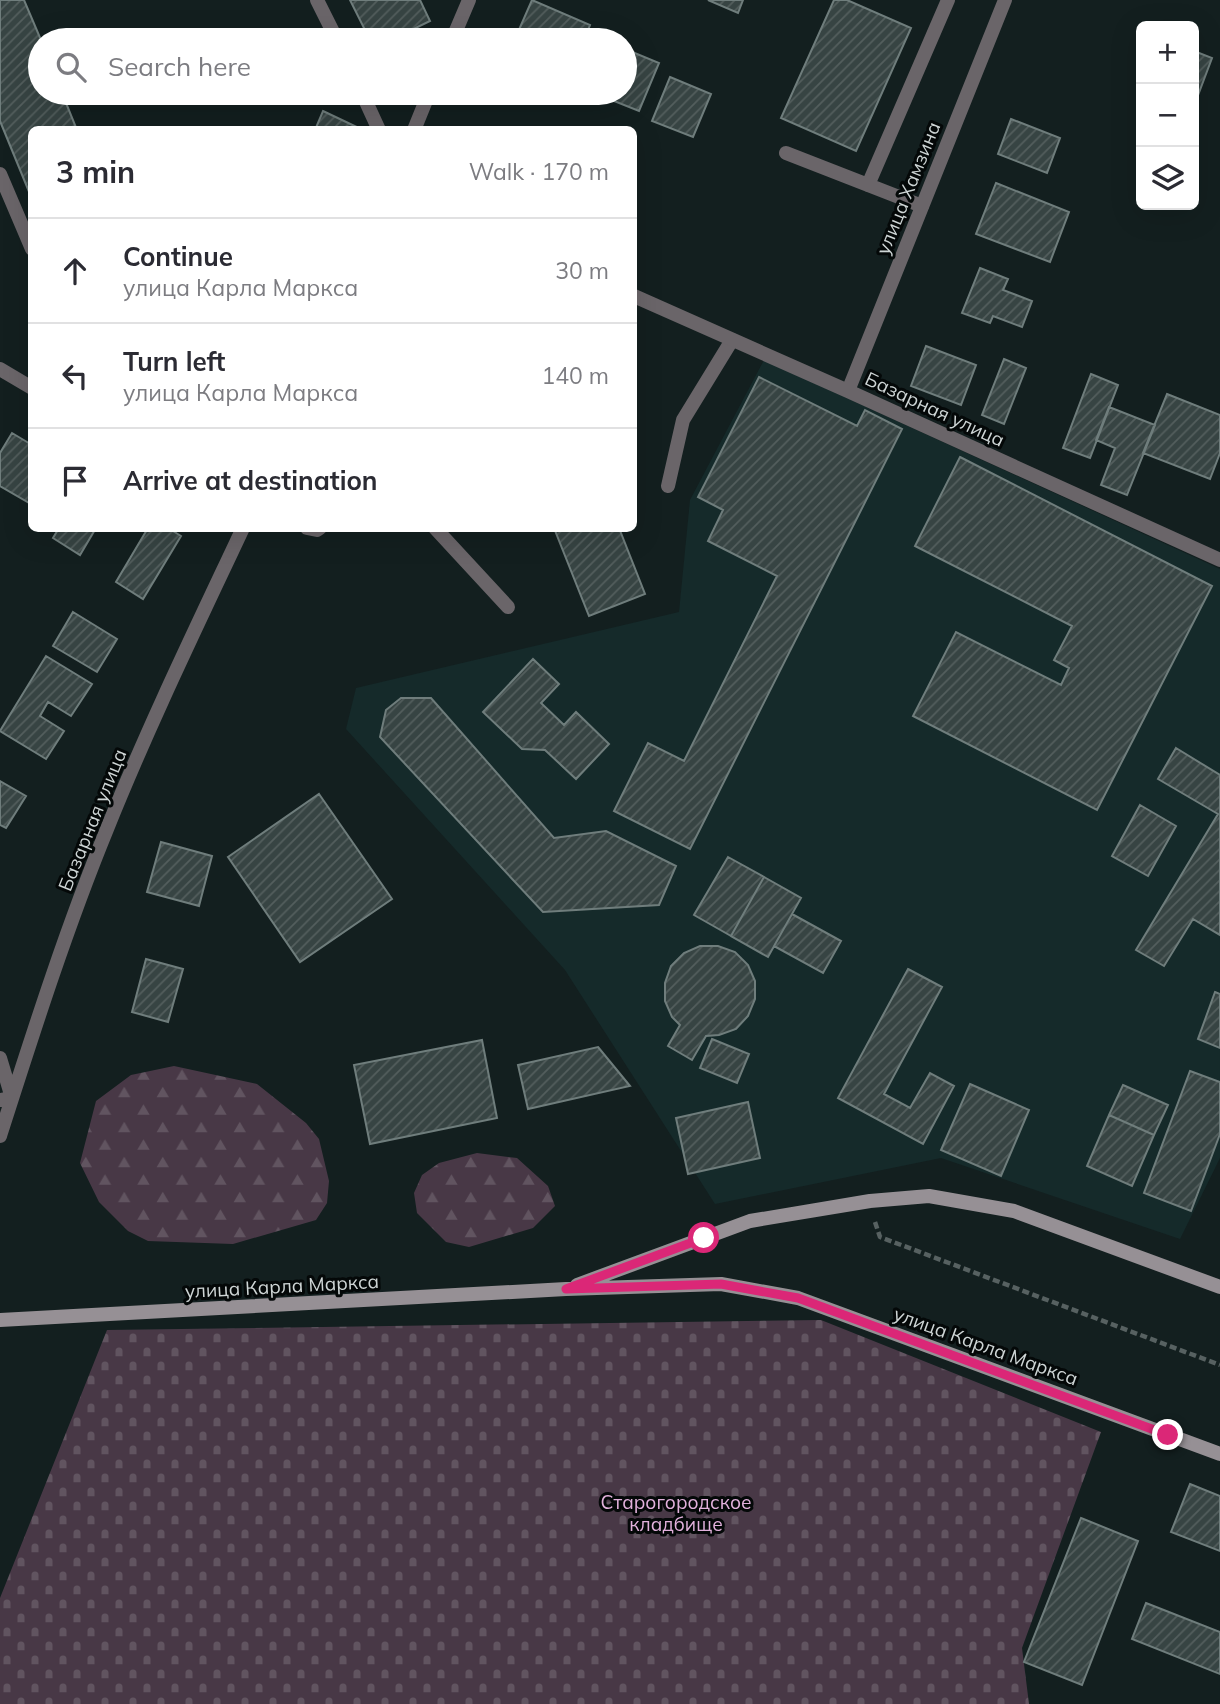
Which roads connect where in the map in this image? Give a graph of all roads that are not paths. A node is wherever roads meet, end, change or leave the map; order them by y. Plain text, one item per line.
1 (317, 0) edge
2 (469, 0) edge
3 (947, 0) edge
4 (1004, 0) edge
5 (331, 28) edge
6 (457, 28) edge
7 (368, 105) edge
8 (424, 105) edge
9 (377, 126) edge
10 (416, 126) edge
11 (786, 153) dead end
12 (0, 174) edge
13 (868, 185) junction
14 (922, 206) junction
15 (28, 240) edge
16 (637, 297) edge
17 (732, 340) junction
18 (0, 369) edge
19 (28, 386) edge
20 (848, 391) junction
21 (668, 485) dead end
22 (241, 532) edge
23 (439, 532) edge
24 (1220, 561) edge
25 (508, 607) dead end
26 (0, 1058) edge
27 (6, 1099) edge
28 (0, 1136) edge
29 (1220, 1287) edge
30 (566, 1289) junction
31 (0, 1320) edge
32 (1220, 1454) edge

1 - 5 street
2 - 6 street
3 - 13 street
4 - 14 street, улица Хамзина
7 - 9 street
8 - 10 street
11 - 13 street
12 - 15 street
13 - 14 street
14 - 20 street, улица Хамзина
16 - 17 street, Базарная улица
17 - 20 street, Базарная улица
17 - 21 street
18 - 19 street
20 - 24 street, Базарная улица
22 - 27 street, Базарная улица
23 - 25 street
26 - 27 street
27 - 28 street, Базарная улица
29 - 30 main road, улица Карла Маркса
30 - 31 main road, улица Карла Маркса
30 - 32 main road, улица Карла Маркса

